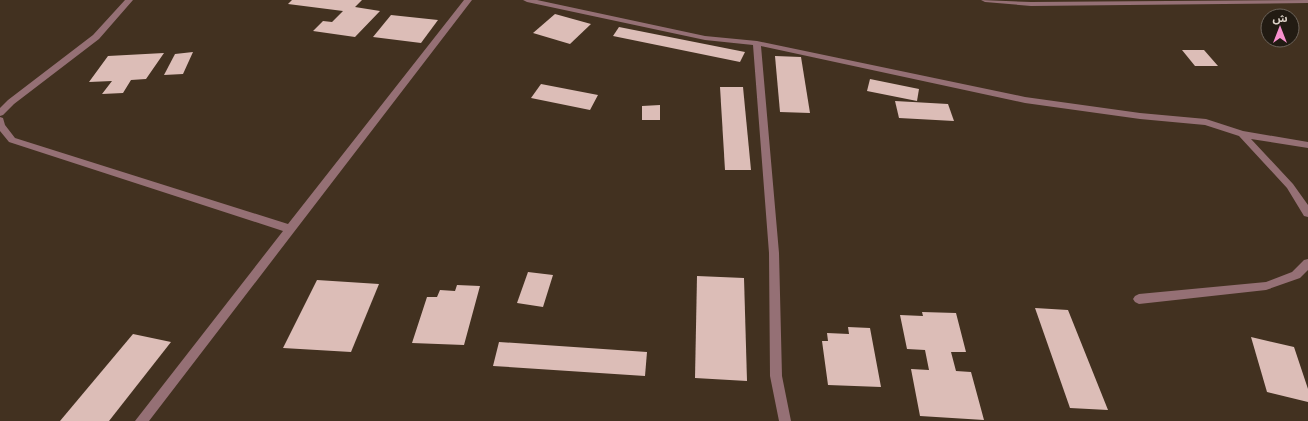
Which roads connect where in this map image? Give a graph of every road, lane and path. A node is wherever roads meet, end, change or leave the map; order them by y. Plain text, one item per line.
1 (128, 0) edge
2 (468, 0) edge
3 (527, 0) edge
4 (985, 0) edge
5 (1308, 1) edge
6 (757, 43) junction
7 (0, 113) edge
8 (0, 120) edge
9 (1242, 134) junction
10 (1308, 146) edge
11 (1308, 213) edge
12 (290, 229) junction
13 (1308, 263) edge
14 (1139, 299) dead end
15 (141, 421) edge
16 (785, 421) edge

1 - 7 street
2 - 12 street
3 - 6 street
4 - 5 street
6 - 9 street
6 - 16 street
8 - 12 street
9 - 10 street
9 - 11 street
12 - 15 street
13 - 14 street

